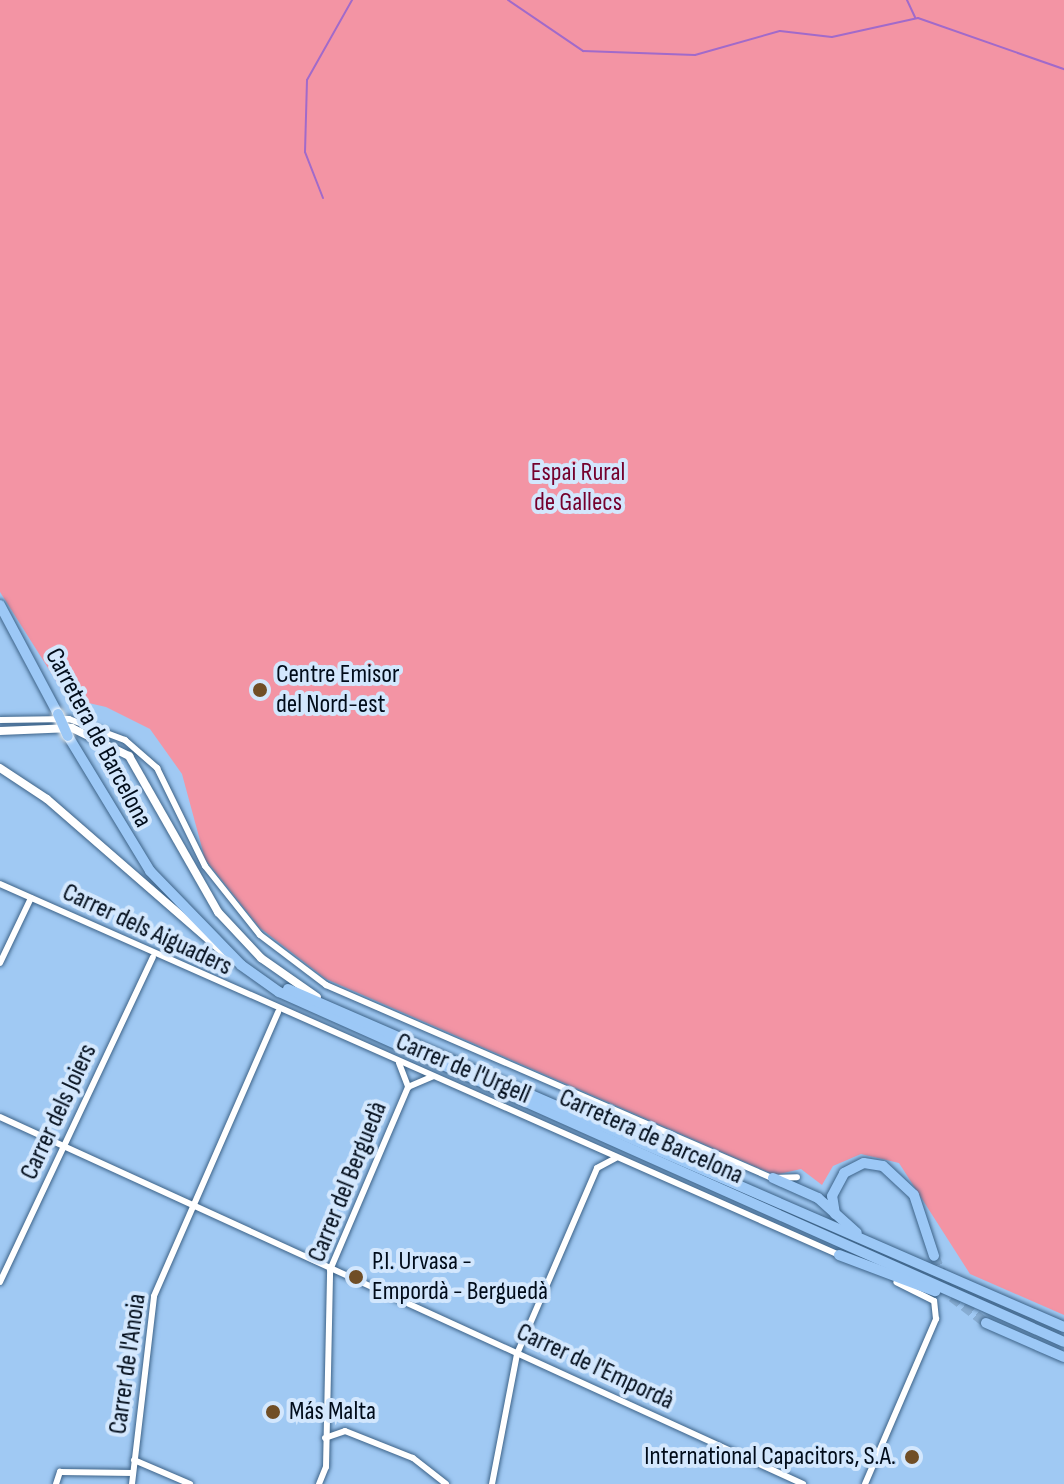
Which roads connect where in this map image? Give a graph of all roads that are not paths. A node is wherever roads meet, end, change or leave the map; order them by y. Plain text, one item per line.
1 (0, 605) edge
2 (0, 720) edge
3 (0, 731) edge
4 (0, 768) edge
5 (0, 884) edge
6 (31, 898) junction
7 (232, 954) junction
8 (153, 957) junction
9 (0, 963) edge
10 (241, 965) junction
11 (278, 1012) junction
12 (385, 1033) junction
13 (399, 1063) junction
14 (432, 1077) junction
15 (408, 1087) junction
16 (0, 1117) edge
17 (66, 1146) junction
18 (617, 1158) junction
19 (797, 1177) dead end
20 (773, 1178) junction
21 (191, 1207) junction
22 (835, 1214) junction
23 (880, 1248) junction
24 (839, 1255) junction
25 (934, 1256) tunnel mouth
26 (330, 1270) junction
27 (0, 1282) edge
28 (964, 1298) junction
29 (986, 1323) tunnel mouth
30 (1064, 1327) edge
31 (1064, 1342) edge
32 (517, 1354) junction
33 (1064, 1357) edge
34 (325, 1438) junction
35 (134, 1460) junction
36 (133, 1473) junction
37 (56, 1484) edge
38 (132, 1484) edge
39 (190, 1484) edge
40 (319, 1484) edge
41 (446, 1484) edge
42 (492, 1484) edge
43 (803, 1484) edge
44 (865, 1484) edge

1 - 7 highway, Carretera de Barcelona, bridge
2 - 20 street
3 - 12 street
4 - 10 street
5 - 6 street, Carrer dels Aiguaders
6 - 8 street, Carrer dels Aiguaders
6 - 9 street
7 - 10 highway, Carretera de Barcelona
7 - 12 highway, Carretera de Barcelona
8 - 11 street, Carrer dels Aiguaders
8 - 17 street, Carrer dels Joiers
10 - 28 highway, Carretera de Barcelona
11 - 13 street, Carrer de l'Urgell
11 - 21 street
12 - 23 highway, Carretera de Barcelona
13 - 14 street, Carrer de l'Urgell
13 - 15 street, Carrer del Berguedà
14 - 15 street, Carrer del Berguedà
14 - 18 street, Carrer de l'Urgell
15 - 26 street, Carrer del Berguedà
16 - 17 street, Carrer de l'Empordà
17 - 21 street, Carrer de l'Empordà
17 - 27 street, Carrer dels Joiers
18 - 24 street, Carrer de l'Urgell
18 - 32 street
19 - 20 street
20 - 22 highway
21 - 26 street, Carrer de l'Empordà
21 - 35 street, Carrer de l'Anoia
22 - 23 highway
22 - 25 highway
23 - 30 highway, Carretera de Barcelona
24 - 28 highway
24 - 44 street, Carrer de l'Urgell
26 - 32 street, Carrer de l'Empordà
26 - 34 street, Carrer del Berguedà
28 - 31 highway, Carretera de Barcelona
29 - 33 highway
32 - 42 street
32 - 43 street, Carrer de l'Empordà
34 - 40 street, Carrer del Berguedà
34 - 41 street
35 - 36 street, Carrer de l'Anoia
35 - 39 street
36 - 37 street
36 - 38 street, Carrer de l'Anoia

